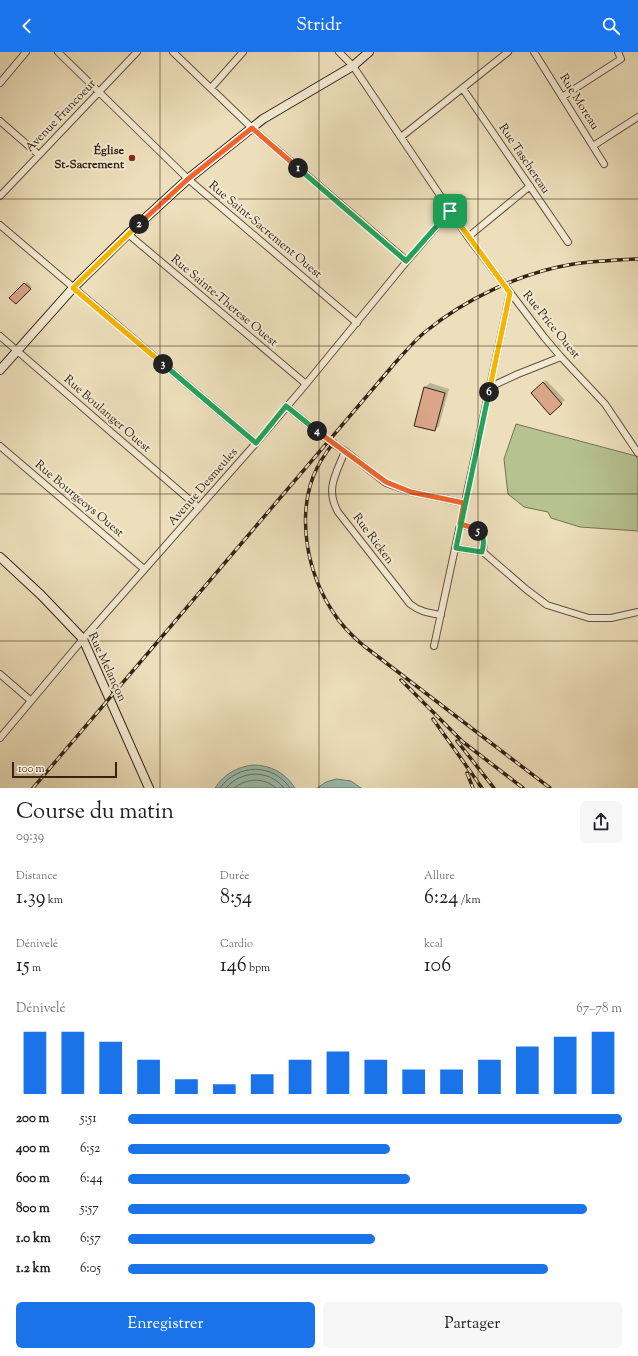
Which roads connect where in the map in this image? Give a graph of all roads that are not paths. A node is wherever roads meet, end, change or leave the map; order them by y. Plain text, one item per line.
1 (26, 52) edge
2 (58, 52) edge
3 (137, 52) edge
4 (173, 52) edge
5 (243, 52) edge
6 (339, 52) edge
7 (368, 52) edge
8 (508, 52) edge
9 (534, 52) edge
10 (618, 52) edge
11 (353, 66) junction
12 (0, 83) edge
13 (211, 88) junction
14 (463, 89) junction
15 (100, 91) junction
16 (562, 97) junction
17 (638, 117) edge
18 (0, 121) edge
19 (252, 128) junction
20 (401, 137) junction
21 (593, 146) junction
22 (39, 155) junction
23 (604, 164) dead end
24 (188, 179) junction
25 (530, 186) junction
26 (0, 196) edge
27 (450, 211) junction
28 (0, 225) edge
29 (128, 234) junction
30 (468, 237) junction
31 (568, 242) dead end
32 (406, 261) junction
33 (73, 288) junction
34 (510, 293) junction
35 (357, 323) junction
36 (0, 336) edge
37 (17, 350) junction
38 (561, 357) junction
39 (0, 370) edge
40 (306, 384) junction
41 (490, 388) junction
42 (286, 406) junction
43 (256, 443) junction
44 (0, 446) edge
45 (345, 451) junction
46 (638, 452) edge
47 (464, 503) junction
48 (199, 508) junction
49 (460, 524) junction
50 (456, 548) junction
51 (482, 552) junction
52 (0, 557) edge
53 (144, 569) junction
54 (638, 612) edge
55 (441, 616) junction
56 (83, 639) junction
57 (434, 646) dead end
58 (0, 674) edge
59 (30, 700) junction
60 (0, 738) edge
61 (149, 788) edge

1 - 12 street
2 - 15 street, Rue Saint-Sacrement Ouest
3 - 15 street, Avenue Francoeur
4 - 13 street
5 - 13 street
6 - 11 street, Rue Price Ouest
7 - 11 street
8 - 14 street
9 - 16 street, Rue Moreau
10 - 16 street
11 - 19 street
11 - 20 street, Rue Price Ouest
13 - 19 street
14 - 20 street
14 - 25 street, Rue Taschereau
15 - 22 street, Avenue Francoeur
15 - 24 street, Rue Saint-Sacrement Ouest
16 - 21 street, Rue Moreau
17 - 21 street
18 - 22 street
19 - 24 street
19 - 32 street
20 - 27 street, Rue Price Ouest
21 - 23 street, Rue Moreau
22 - 26 street, Avenue Francoeur
24 - 29 street
24 - 35 street, Rue Saint-Sacrement Ouest
25 - 30 street
25 - 31 street, Rue Taschereau
27 - 30 street, Rue Price Ouest
27 - 32 street, Avenue Desmeules
28 - 33 street
29 - 33 street
29 - 40 street, Rue Sainte-Therese Ouest
30 - 34 street, Rue Price Ouest
32 - 35 street, Avenue Desmeules
33 - 37 street
33 - 43 street
34 - 38 street, Rue Price Ouest
34 - 41 street
35 - 40 street, Avenue Desmeules
36 - 37 street, Rue Boulanger Ouest
37 - 39 street
37 - 48 street, Rue Boulanger Ouest
38 - 41 street
38 - 46 street, Rue Price Ouest
40 - 42 street, Avenue Desmeules
41 - 47 street
42 - 43 street, Avenue Desmeules
42 - 45 street
43 - 48 street, Avenue Desmeules
44 - 53 street, Rue Bourgeoys Ouest
45 - 47 street
45 - 55 street, Rue Ricken
47 - 49 street
48 - 53 street, Avenue Desmeules
49 - 50 street
49 - 51 street
50 - 51 street
50 - 55 street
51 - 54 street
52 - 56 street, Rue Melançon
53 - 56 street, Avenue Desmeules
55 - 57 street
56 - 59 street, Avenue Desmeules
56 - 61 street, Rue Melançon
58 - 59 street
59 - 60 street, Avenue Desmeules

